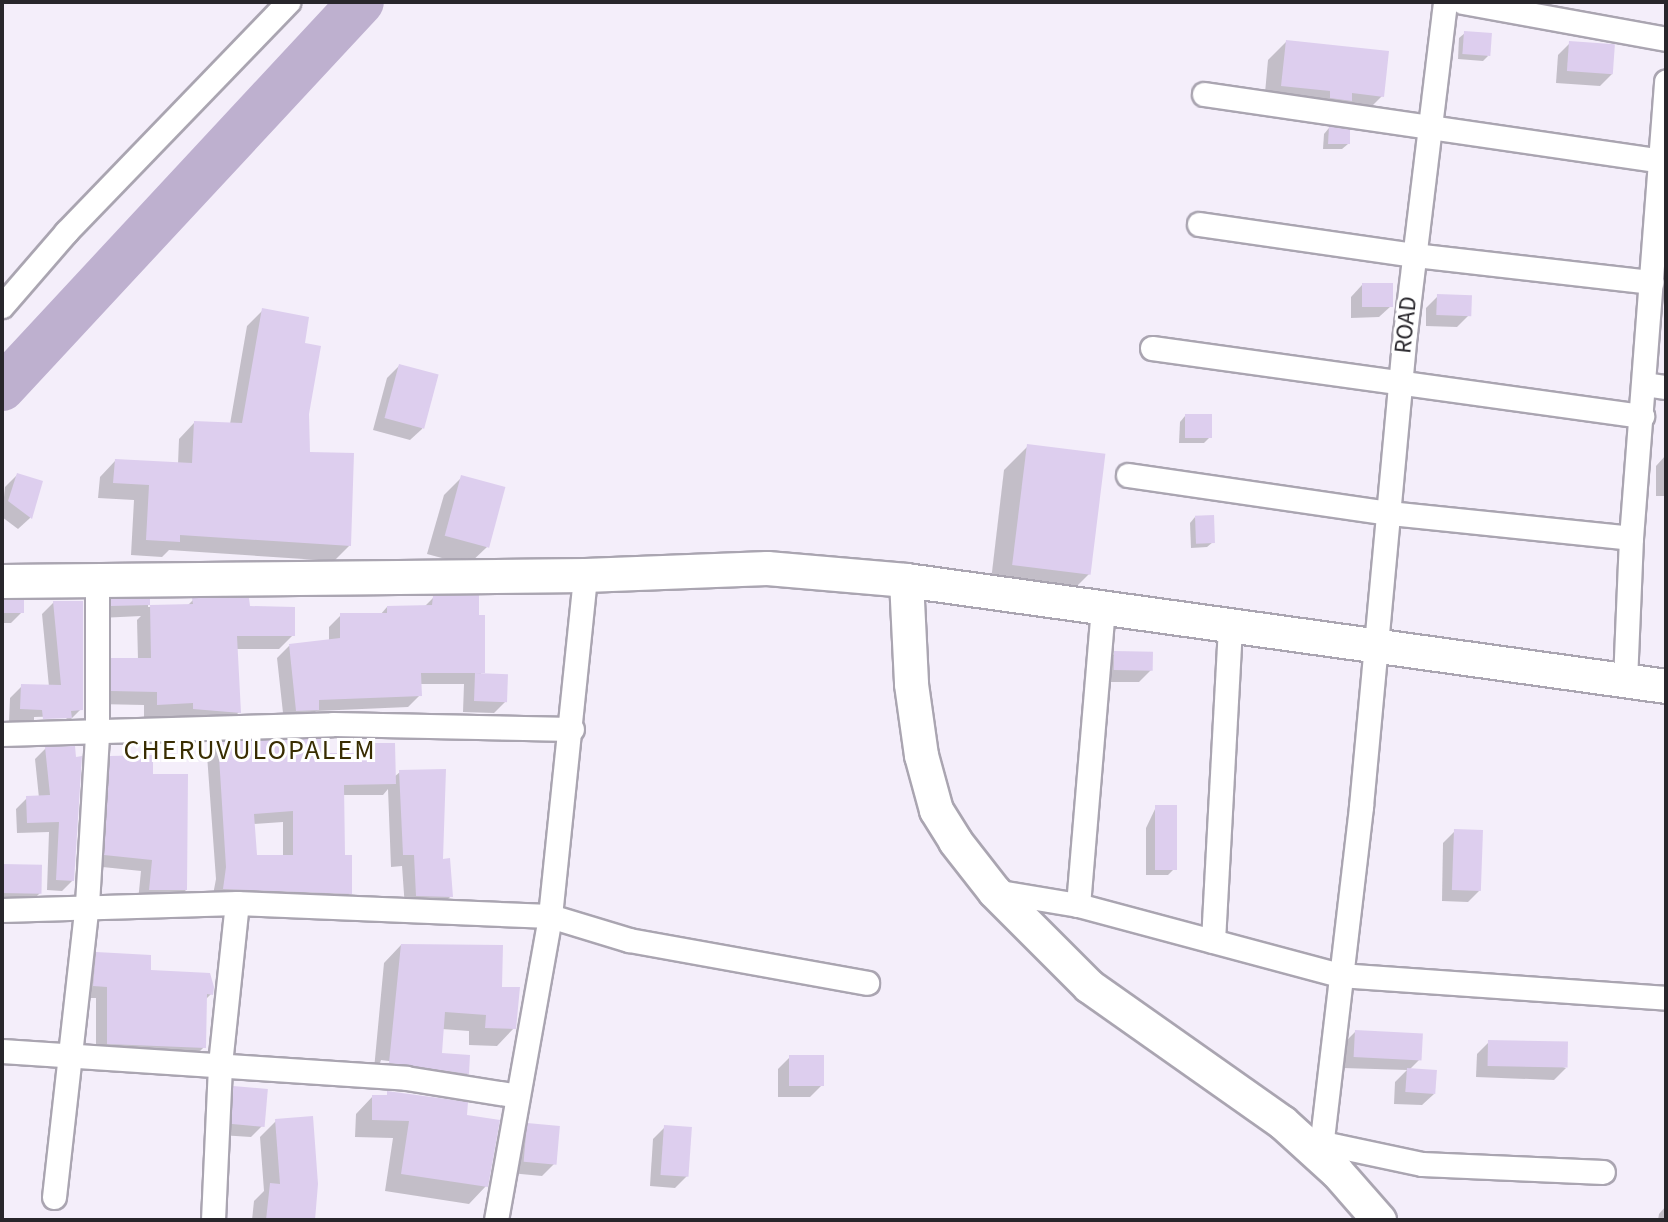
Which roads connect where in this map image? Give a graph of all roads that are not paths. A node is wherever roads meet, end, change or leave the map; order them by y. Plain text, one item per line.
1 (288, 2) edge
2 (1445, 2) edge
3 (1463, 2) edge
4 (1666, 39) edge
5 (1666, 81) edge
6 (1204, 94) dead end
7 (1430, 125) junction
8 (1657, 160) junction
9 (1199, 224) dead end
10 (1414, 255) junction
11 (1651, 282) junction
12 (2, 306) edge
13 (1152, 348) dead end
14 (1401, 384) junction
15 (1655, 385) edge
16 (1642, 416) junction
17 (1128, 475) dead end
18 (1390, 513) junction
19 (1631, 538) junction
20 (585, 575) junction
21 (97, 577) junction
22 (906, 580) junction
23 (2, 581) edge
24 (1103, 608) junction
25 (1230, 627) junction
26 (1374, 648) junction
27 (1625, 681) junction
28 (1666, 686) edge
29 (572, 729) junction
30 (2, 734) edge
31 (97, 734) junction
32 (994, 891) junction
33 (87, 904) junction
34 (237, 904) junction
35 (1078, 905) junction
36 (2, 910) edge
37 (550, 915) junction
38 (1213, 941) junction
39 (1340, 975) junction
40 (867, 983) dead end
41 (1666, 998) edge
42 (2, 1051) edge
43 (71, 1054) junction
44 (220, 1064) junction
45 (518, 1096) junction
46 (1322, 1149) junction
47 (1603, 1172) dead end
48 (54, 1197) dead end
49 (213, 1220) edge
50 (496, 1220) edge
51 (1379, 1220) edge

1 - 12 street
2 - 7 street, ROAD
3 - 4 street
5 - 8 street
6 - 7 street
7 - 8 street
7 - 10 street, ROAD
8 - 11 street
9 - 10 street
10 - 11 street
10 - 14 street, ROAD
11 - 15 street
13 - 14 street
14 - 16 street
14 - 18 street, ROAD
15 - 16 street
16 - 19 street
17 - 18 street
18 - 19 street
18 - 26 street, ROAD
19 - 27 street
20 - 21 street
20 - 22 street
20 - 29 street
21 - 23 street
21 - 31 street
22 - 24 street
22 - 32 street
24 - 25 street
24 - 35 street
25 - 26 street
25 - 38 street
26 - 27 street
26 - 39 street, ROAD
27 - 28 street
29 - 31 street
29 - 37 street
30 - 31 street
31 - 33 street
32 - 35 street
32 - 46 street
33 - 34 street
33 - 36 street
33 - 43 street
34 - 37 street
34 - 44 street
35 - 38 street
37 - 40 street
37 - 45 street
38 - 39 street
39 - 41 street
39 - 46 street, ROAD
42 - 43 street
43 - 44 street
43 - 48 street
44 - 45 street
44 - 49 street
45 - 50 street
46 - 47 street
46 - 51 street

